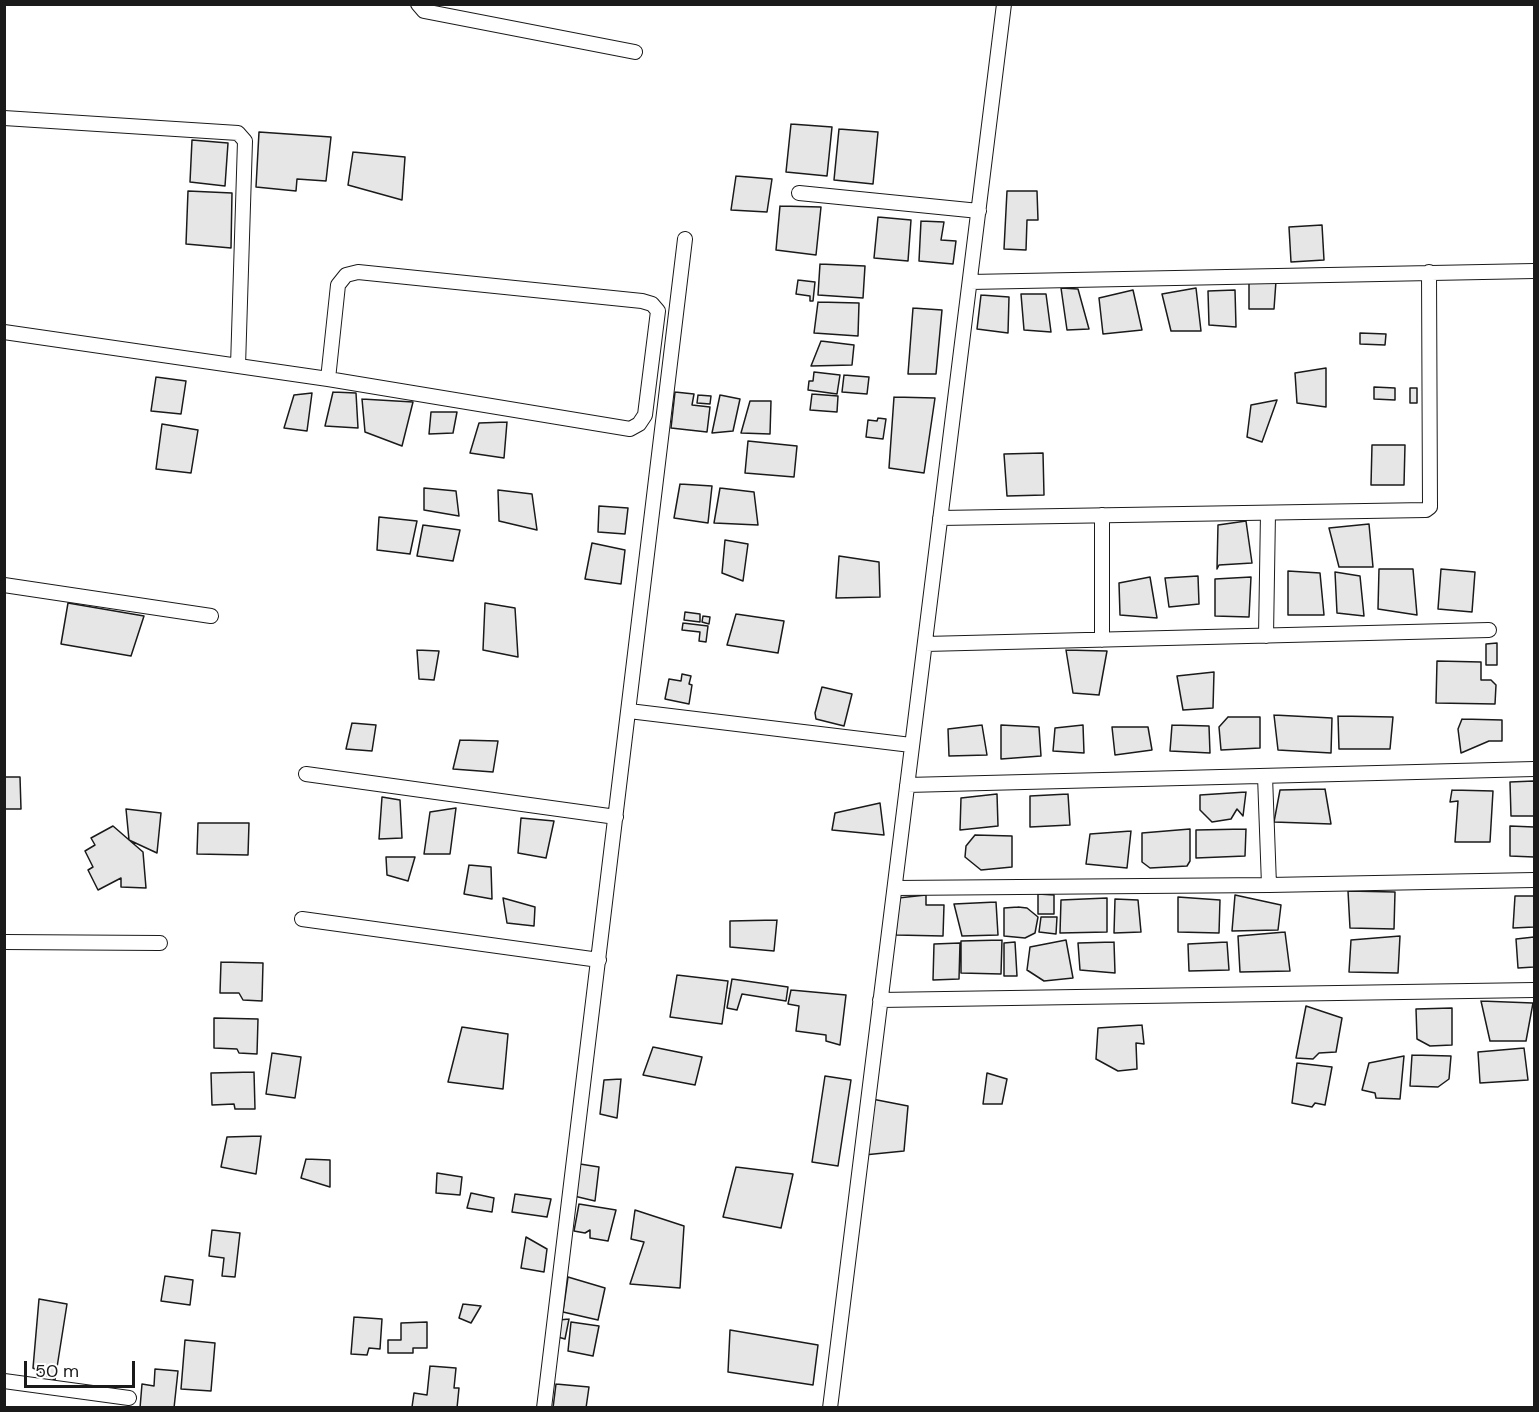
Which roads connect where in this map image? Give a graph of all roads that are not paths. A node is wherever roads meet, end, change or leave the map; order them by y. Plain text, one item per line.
1 (418, 4) edge
2 (1004, 4) edge
3 (634, 52) dead end
4 (4, 118) edge
5 (799, 193) dead end
6 (979, 211) junction
7 (685, 238) dead end
8 (1534, 271) edge
9 (1429, 272) junction
10 (970, 282) junction
11 (4, 333) edge
12 (238, 366) junction
13 (328, 379) junction
14 (1268, 513) junction
15 (1102, 515) junction
16 (940, 518) junction
17 (4, 585) edge
18 (211, 616) dead end
19 (1490, 630) dead end
20 (1266, 636) junction
21 (1102, 640) junction
22 (925, 644) junction
23 (629, 711) junction
24 (912, 745) junction
25 (1534, 769) edge
26 (306, 774) dead end
27 (1265, 776) junction
28 (907, 785) junction
29 (616, 817) junction
30 (1534, 880) edge
31 (1269, 885) junction
32 (895, 888) junction
33 (302, 919) dead end
34 (4, 942) edge
35 (160, 944) dead end
36 (599, 960) junction
37 (1534, 990) edge
38 (880, 1000) junction
39 (4, 1381) edge
40 (129, 1398) dead end
41 (544, 1407) edge
42 (830, 1407) edge

1 - 3 street
2 - 6 street
4 - 12 street
5 - 6 street
6 - 10 street
7 - 23 street
8 - 9 street
9 - 10 street
9 - 14 street
10 - 16 street
11 - 12 street
12 - 13 street
13 - 13 street
14 - 15 street
14 - 20 street
15 - 16 street
15 - 21 street
16 - 22 street
17 - 18 street
19 - 20 street
20 - 21 street
21 - 22 street
22 - 24 street
23 - 24 street
23 - 29 street
24 - 28 street
25 - 27 street
26 - 29 street
27 - 28 street
27 - 31 street
28 - 32 street
29 - 36 street
30 - 31 street
31 - 32 street
32 - 38 street
33 - 36 street
34 - 35 street
36 - 41 street
37 - 38 street
38 - 42 street
39 - 40 street

